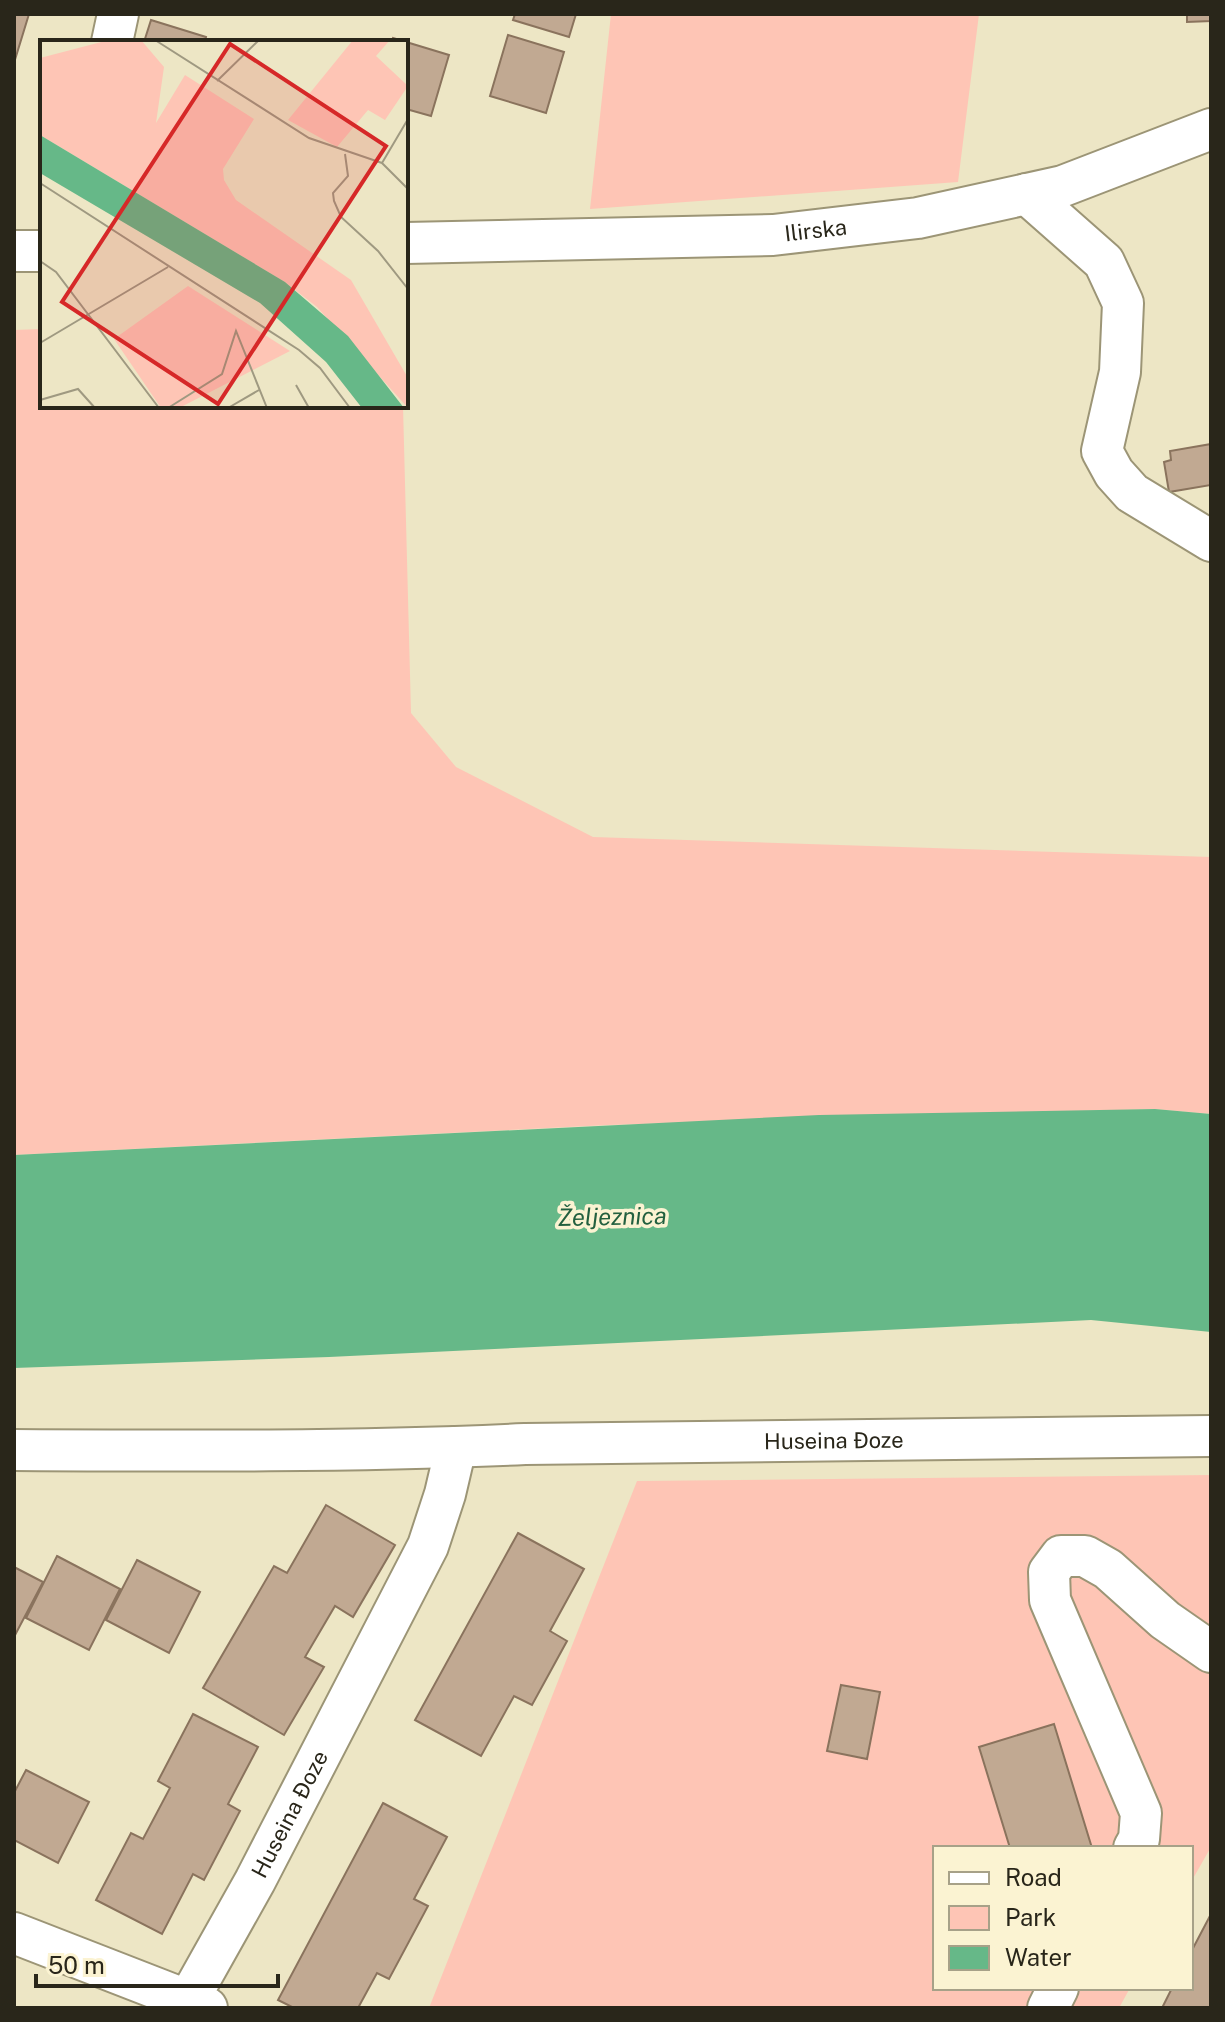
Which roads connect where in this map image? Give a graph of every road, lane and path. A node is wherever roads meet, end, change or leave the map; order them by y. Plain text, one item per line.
1 (118, 14) edge
2 (112, 40) edge
3 (1211, 129) edge
4 (1027, 194) junction
5 (408, 243) edge
6 (14, 251) edge
7 (40, 251) edge
8 (1211, 541) edge
9 (1211, 1436) edge
10 (456, 1447) junction
11 (14, 1450) edge
12 (1211, 1652) edge
13 (1135, 1846) edge
14 (14, 1933) edge
15 (1057, 1990) edge
16 (194, 2006) edge
17 (1048, 2008) edge

1 - 2 street
3 - 4 street, Ilirska
4 - 5 street, Ilirska
4 - 8 street
6 - 7 street
9 - 10 street, Huseina Đoze
10 - 11 street, Huseina Đoze
10 - 16 street, Huseina Đoze
12 - 13 street
14 - 16 street, Huseina Đoze
15 - 17 street

